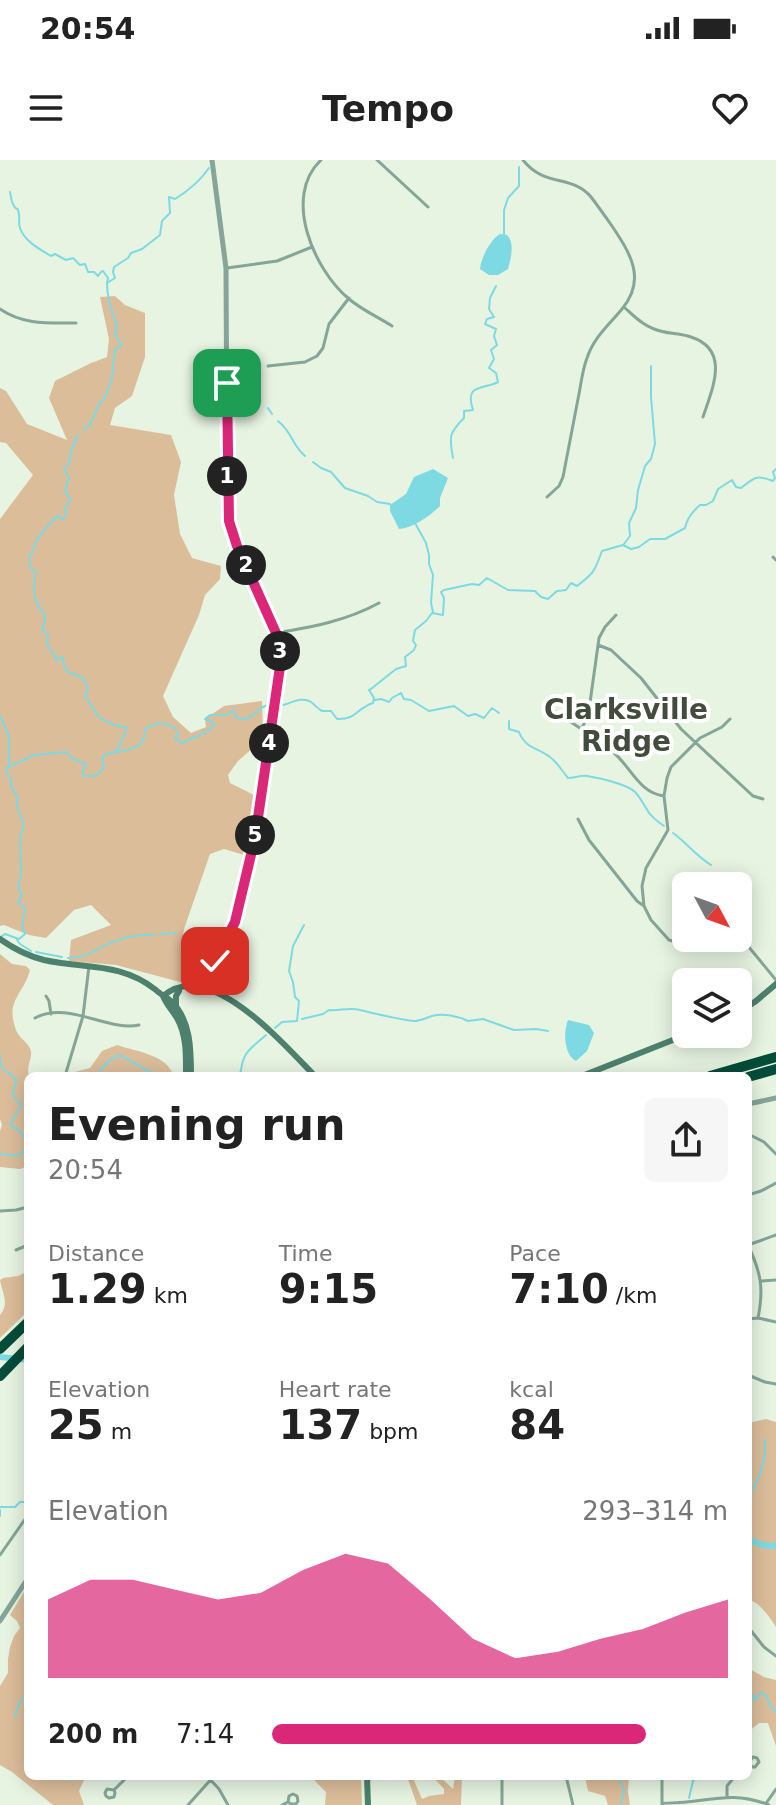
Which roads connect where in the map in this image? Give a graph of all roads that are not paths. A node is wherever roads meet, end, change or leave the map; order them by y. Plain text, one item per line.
1 (212, 160) edge
2 (321, 160) edge
3 (377, 160) edge
4 (523, 160) edge
5 (428, 207) dead end
6 (312, 247) junction
7 (226, 268) junction
8 (349, 298) junction
9 (624, 307) junction
10 (0, 309) edge
11 (76, 323) dead end
12 (392, 326) dead end
13 (268, 366) dead end
14 (703, 417) dead end
15 (547, 497) dead end
16 (379, 603) dead end
17 (616, 615) dead end
18 (276, 633) junction
19 (598, 645) junction
20 (556, 712) dead end
21 (730, 719) dead end
22 (581, 729) junction
23 (696, 743) junction
24 (664, 796) junction
25 (763, 799) dead end
26 (578, 819) dead end
27 (644, 906) junction
28 (1, 940) edge
29 (672, 941) edge
30 (752, 951) edge
31 (89, 966) junction
32 (776, 982) edge
33 (204, 987) junction
34 (181, 989) junction
35 (46, 996) dead end
36 (163, 996) junction
37 (752, 1004) edge
38 (176, 1008) junction
39 (51, 1014) junction
40 (83, 1016) junction
41 (35, 1018) dead end
42 (139, 1025) dead end
43 (672, 1040) edge
44 (776, 1057) edge
45 (776, 1069) edge
46 (66, 1072) edge
47 (188, 1072) edge
48 (189, 1072) edge
49 (311, 1072) edge
50 (592, 1072) edge
51 (724, 1072) edge
52 (752, 1076) edge
53 (776, 1098) edge
54 (752, 1103) edge
55 (752, 1136) edge
56 (776, 1154) edge
57 (776, 1183) edge
58 (752, 1194) edge
59 (24, 1208) edge
60 (0, 1211) edge
61 (776, 1235) edge
62 (752, 1244) edge
63 (24, 1247) edge
64 (16, 1250) dead end
65 (752, 1254) edge
66 (776, 1280) edge
67 (761, 1281) junction
68 (758, 1318) junction
69 (752, 1319) edge
70 (776, 1322) edge
71 (24, 1326) edge
72 (0, 1349) edge
73 (24, 1351) edge
74 (0, 1376) edge
75 (752, 1377) edge
76 (776, 1384) edge
77 (24, 1521) edge
78 (0, 1555) edge
79 (24, 1584) edge
80 (0, 1621) edge
81 (752, 1632) edge
82 (776, 1656) edge
83 (124, 1780) edge
84 (208, 1780) edge
85 (212, 1780) edge
86 (367, 1780) edge
87 (502, 1780) edge
88 (567, 1780) edge
89 (662, 1780) edge
90 (732, 1780) edge
91 (776, 1789) edge
92 (114, 1790) dead end
93 (727, 1797) junction
94 (288, 1802) dead end
95 (662, 1804) edge
96 (188, 1805) edge
97 (228, 1805) edge
98 (282, 1805) edge
99 (368, 1805) edge
100 (502, 1805) edge
101 (573, 1805) edge
102 (767, 1805) edge

1 - 7 street
2 - 6 street
3 - 5 street
4 - 9 street
6 - 7 street
6 - 8 street
7 - 18 street
8 - 12 street
8 - 13 street
9 - 14 street
9 - 15 street
10 - 11 street
16 - 18 street
17 - 19 street
18 - 33 street
19 - 22 street
19 - 23 street
20 - 22 street
21 - 23 street
22 - 24 street
23 - 24 street
23 - 25 street
24 - 27 street
26 - 27 street
27 - 29 street
28 - 31 main road
30 - 32 street
31 - 36 main road
31 - 40 street
32 - 37 main road
33 - 34 main road
33 - 49 main road
34 - 36 main road
34 - 38 main road
35 - 39 street
36 - 38 main road
36 - 47 main road
38 - 48 main road
39 - 40 street
39 - 41 street
40 - 42 street
40 - 46 street
43 - 50 main road
44 - 51 highway
45 - 52 highway
53 - 54 street
55 - 56 street
57 - 58 street
59 - 60 street
61 - 62 street
63 - 64 street
65 - 67 street
66 - 67 street
67 - 68 street
68 - 69 street
68 - 70 street
71 - 72 highway
73 - 74 highway
75 - 76 street
77 - 78 street
79 - 80 street
81 - 82 street
83 - 92 street
84 - 96 street
85 - 97 street
86 - 99 main road
87 - 100 street
88 - 101 street
89 - 95 street
90 - 93 street
91 - 102 street
93 - 95 street
93 - 102 street
94 - 98 street

